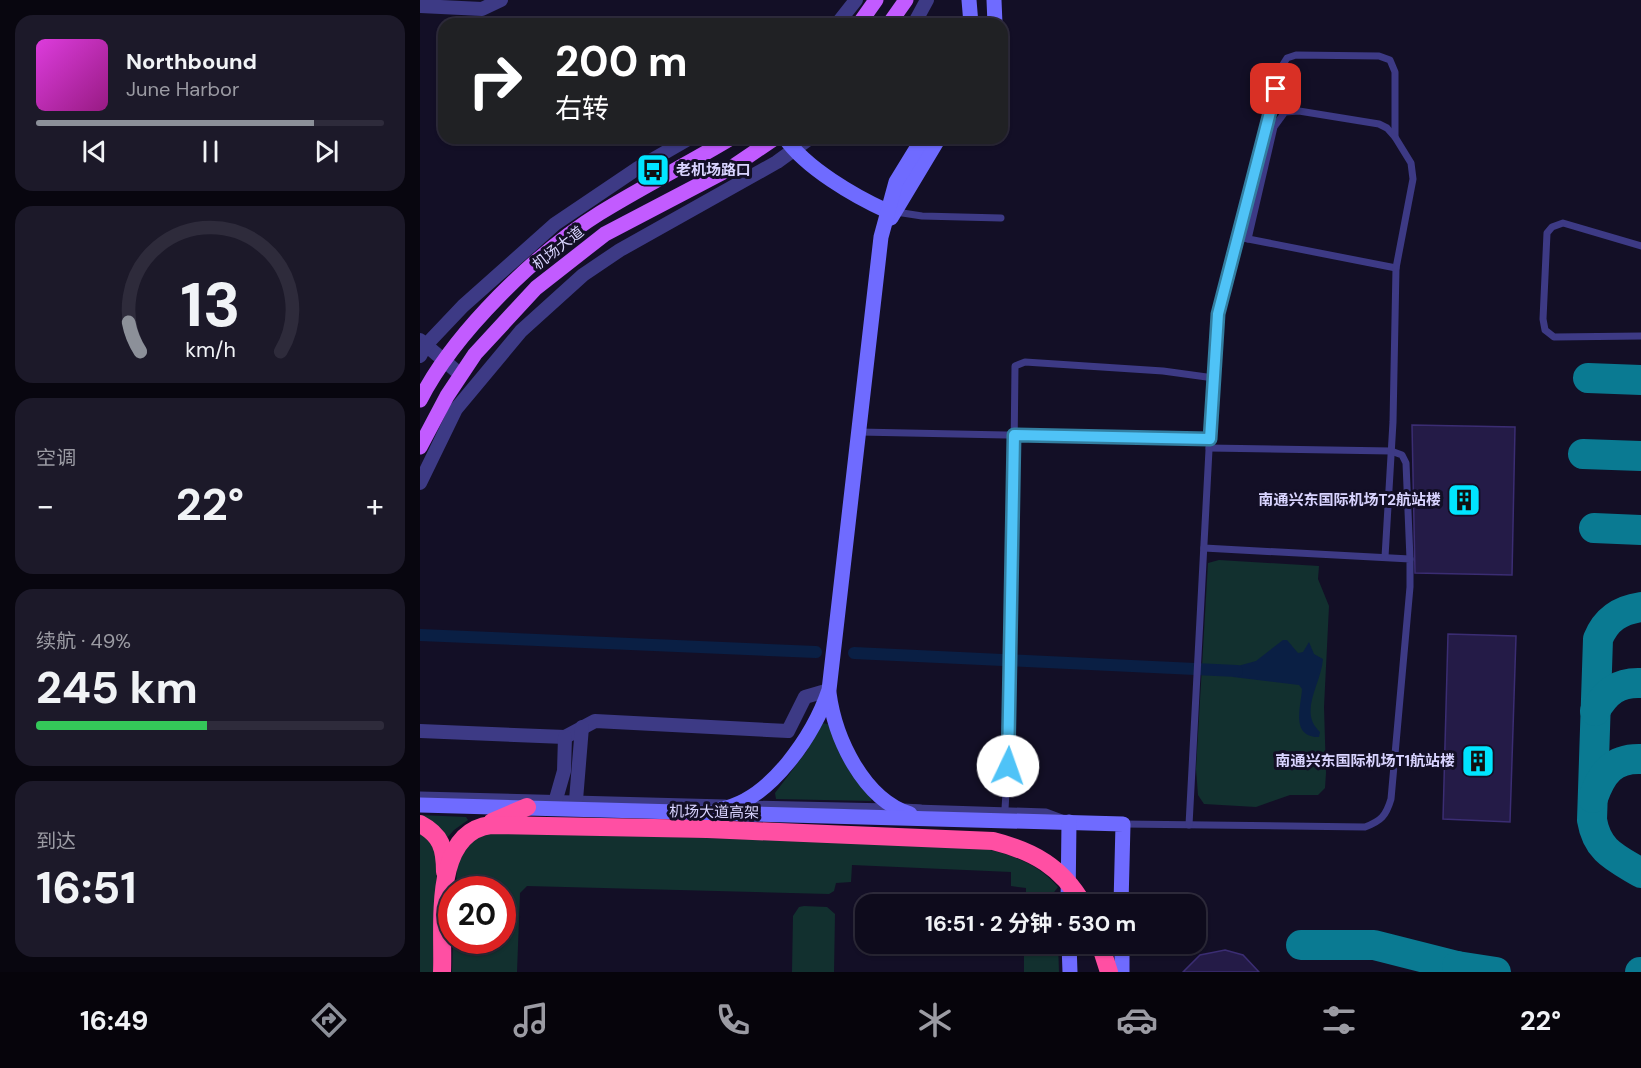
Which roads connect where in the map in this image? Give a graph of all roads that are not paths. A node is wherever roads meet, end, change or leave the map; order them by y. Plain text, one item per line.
1 (501, 0) edge
2 (856, 0) edge
3 (876, 0) edge
4 (906, 0) edge
5 (927, 0) edge
6 (969, 0) edge
7 (994, 0) edge
8 (420, 6) edge
9 (842, 18) edge
10 (863, 18) edge
11 (893, 18) edge
12 (917, 18) edge
13 (970, 18) edge
14 (995, 18) edge
15 (1395, 137) junction
16 (680, 144) edge
17 (720, 144) edge
18 (766, 144) edge
19 (789, 144) edge
20 (919, 144) edge
21 (935, 144) edge
22 (891, 211) junction
23 (1001, 218) dead end
24 (1238, 237) junction
25 (1248, 239) junction
26 (1641, 246) edge
27 (1396, 268) junction
28 (1641, 336) edge
29 (422, 347) edge
30 (444, 362) junction
31 (461, 375) junction
32 (1214, 378) junction
33 (420, 400) edge
34 (859, 432) junction
35 (1014, 435) junction
36 (1210, 439) junction
37 (420, 447) edge
38 (1209, 448) junction
39 (1391, 451) junction
40 (420, 483) edge
41 (1204, 548) junction
42 (1385, 557) junction
43 (1410, 559) junction
44 (829, 690) junction
45 (582, 727) junction
46 (420, 731) edge
47 (565, 737) junction
48 (420, 795) edge
49 (556, 799) junction
50 (576, 800) junction
51 (740, 804) junction
52 (420, 805) edge
53 (527, 807) junction
54 (894, 808) junction
55 (1005, 809) junction
56 (922, 813) junction
57 (875, 817) junction
58 (704, 821) junction
59 (1069, 822) junction
60 (420, 824) edge
61 (1123, 824) junction
62 (1190, 825) junction
63 (482, 826) junction
64 (445, 873) junction
65 (1068, 894) edge
66 (1070, 894) edge
67 (1121, 894) edge
68 (1069, 954) edge
69 (1096, 954) edge
70 (1103, 954) edge
71 (1122, 954) edge
72 (442, 972) edge
73 (1070, 972) edge
74 (1098, 972) edge
75 (1109, 972) edge
76 (1122, 972) edge

1 - 8 street
2 - 9 street
3 - 10 main road
4 - 11 main road
5 - 12 street
6 - 13 street
7 - 14 street
15 - 24 lane
15 - 25 lane
15 - 27 lane
16 - 29 street
17 - 30 main road, 机场大道
18 - 31 main road, 机场大道
19 - 22 street
19 - 40 street
20 - 22 street
21 - 22 street
22 - 23 lane
22 - 34 street
24 - 25 lane
24 - 32 lane
25 - 27 lane
26 - 28 lane
27 - 39 lane
29 - 30 street
30 - 31 street
30 - 33 main road, 机场大道
31 - 37 main road, 机场大道
32 - 35 lane
32 - 36 lane
34 - 35 lane
34 - 44 street
35 - 36 lane
35 - 55 lane
36 - 38 lane
38 - 39 lane
38 - 41 lane
39 - 42 lane
39 - 43 lane
41 - 42 lane
41 - 62 lane
42 - 43 lane
43 - 62 lane
44 - 45 street
44 - 51 street
44 - 54 street
45 - 47 street
45 - 50 street
46 - 47 street
47 - 49 street
48 - 49 lane
49 - 50 lane
50 - 51 lane
51 - 54 lane
51 - 58 street
52 - 53 street
53 - 58 street
53 - 63 highway
54 - 56 street
54 - 57 lane
55 - 56 lane
55 - 59 lane
56 - 57 street
56 - 59 street
57 - 58 street
58 - 63 highway, 机场大道高架
58 - 65 highway, 机场大道高架, bridge
59 - 61 street
59 - 66 street
60 - 64 highway
61 - 62 lane
61 - 67 street
63 - 64 highway
64 - 72 highway
68 - 73 street
69 - 74 highway
70 - 75 highway
71 - 76 street

